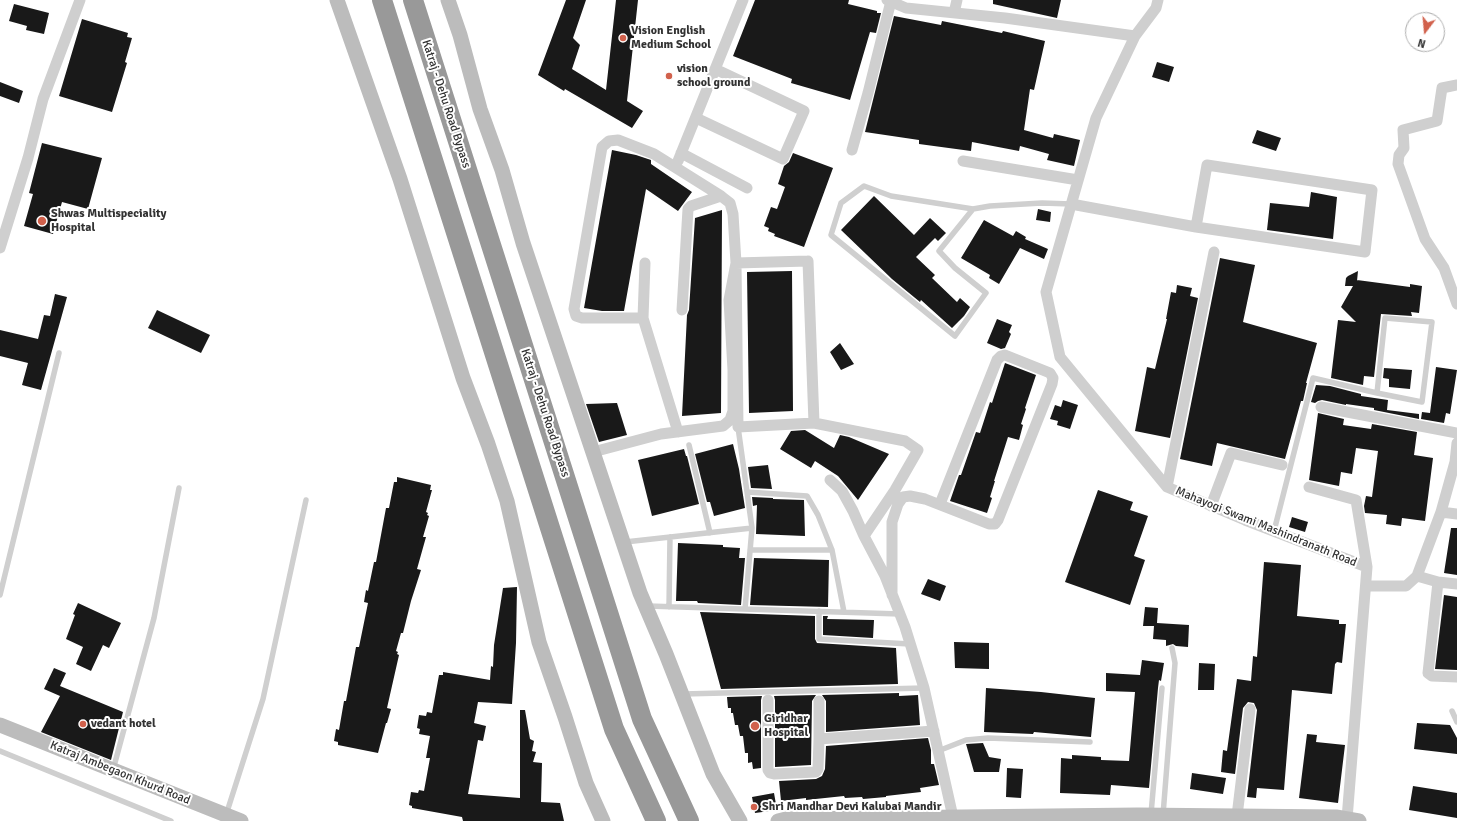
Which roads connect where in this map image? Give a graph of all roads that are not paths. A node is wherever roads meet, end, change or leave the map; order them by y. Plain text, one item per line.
1 (80, 0) edge
2 (337, 0) edge
3 (382, 0) edge
4 (413, 0) edge
5 (448, 0) edge
6 (743, 0) edge
7 (957, 0) edge
8 (1158, 0) edge
9 (889, 1) edge
10 (954, 13) junction
11 (1135, 36) junction
12 (715, 69) junction
13 (1457, 85) edge
14 (696, 118) junction
15 (852, 150) dead end
16 (963, 161) dead end
17 (1078, 180) junction
18 (747, 188) dead end
19 (721, 196) junction
20 (1071, 204) junction
21 (973, 209) junction
22 (1196, 227) junction
23 (0, 248) edge
24 (1214, 252) dead end
25 (645, 262) dead end
26 (736, 263) junction
27 (1457, 304) edge
28 (682, 310) dead end
29 (643, 318) junction
30 (59, 353) dead end
31 (1377, 393) junction
32 (1321, 407) dead end
33 (814, 423) junction
34 (738, 427) junction
35 (678, 432) junction
36 (1457, 433) edge
37 (1457, 443) edge
38 (689, 445) dead end
39 (593, 452) junction
40 (1282, 465) dead end
41 (830, 480) dead end
42 (1167, 487) junction
43 (179, 488) dead end
44 (1309, 488) dead end
45 (747, 492) junction
46 (306, 500) dead end
47 (940, 504) junction
48 (1211, 506) junction
49 (1441, 512) junction
50 (1457, 514) edge
51 (752, 528) junction
52 (1274, 531) junction
53 (710, 533) junction
54 (864, 536) junction
55 (670, 537) junction
56 (623, 542) junction
57 (750, 550) junction
58 (832, 550) junction
59 (1367, 567) junction
60 (1417, 576) junction
61 (1438, 582) junction
62 (1457, 584) edge
63 (1366, 586) junction
64 (0, 595) edge
65 (892, 595) junction
66 (646, 606) junction
67 (669, 607) junction
68 (744, 609) junction
69 (819, 611) junction
70 (844, 612) junction
71 (900, 614) junction
72 (910, 644) junction
73 (1172, 648) dead end
74 (1457, 677) edge
75 (924, 688) junction
76 (1162, 688) dead end
77 (681, 694) junction
78 (768, 700) dead end
79 (818, 701) dead end
80 (1250, 709) dead end
81 (1452, 711) dead end
82 (1457, 722) edge
83 (0, 725) edge
84 (934, 731) junction
85 (819, 739) junction
86 (1090, 742) dead end
87 (0, 751) edge
88 (938, 751) junction
89 (113, 770) junction
90 (1157, 815) junction
91 (1237, 816) junction
92 (953, 817) junction
93 (227, 818) edge
94 (1202, 818) edge
95 (858, 819) edge
96 (930, 819) edge
97 (982, 819) edge
98 (1353, 820) edge
99 (171, 821) edge
100 (603, 821) edge
101 (656, 821) edge
102 (689, 821) edge
103 (740, 821) edge
104 (778, 821) edge

1 - 23 street
2 - 100 street
3 - 101 highway
4 - 102 highway, Katraj - Dehu Road Bypass
5 - 39 street
6 - 12 street
7 - 10 street
8 - 11 street, Mahayogi Swami Mashindranath Road
9 - 10 street
9 - 15 street
10 - 11 street
11 - 17 street, Mahayogi Swami Mashindranath Road
12 - 14 street
12 - 14 street
13 - 27 street
14 - 18 street
16 - 17 street
17 - 20 street, Mahayogi Swami Mashindranath Road
19 - 26 street
19 - 28 street
19 - 29 street
20 - 21 lane
20 - 22 street
20 - 42 street, Mahayogi Swami Mashindranath Road
21 - 21 lane
22 - 22 street
24 - 42 street
25 - 29 street
26 - 33 street
26 - 34 street
26 - 35 street
29 - 35 street
30 - 64 lane
31 - 31 lane
31 - 52 lane
32 - 36 street
33 - 34 street
33 - 54 street
34 - 45 lane
35 - 39 street
37 - 49 street
38 - 53 lane
39 - 56 street
40 - 48 street
41 - 54 street
42 - 48 street, Mahayogi Swami Mashindranath Road
43 - 89 lane
44 - 59 street
45 - 51 lane
45 - 58 lane
46 - 93 lane
47 - 47 street
47 - 65 street
48 - 52 street, Mahayogi Swami Mashindranath Road
49 - 50 street
49 - 60 street
51 - 53 lane
51 - 57 lane
52 - 59 street, Mahayogi Swami Mashindranath Road
53 - 55 lane
54 - 65 street
55 - 56 lane
55 - 67 lane
56 - 66 street
57 - 58 lane
57 - 68 lane
58 - 70 lane
59 - 63 street, Mahayogi Swami Mashindranath Road
60 - 61 street
60 - 63 street
61 - 62 street
61 - 74 street
63 - 98 street, Mahayogi Swami Mashindranath Road
65 - 71 street
66 - 67 lane
66 - 77 street
67 - 68 lane
68 - 69 lane
69 - 70 lane
69 - 72 lane
70 - 71 lane
71 - 72 street
72 - 75 street
73 - 90 lane
75 - 77 lane
75 - 84 street
76 - 90 lane
77 - 103 street
78 - 85 street
79 - 85 street
80 - 91 street
81 - 82 lane
83 - 89 street, Katraj Ambegaon Khurd Road
84 - 85 street
84 - 88 street
86 - 88 lane
87 - 99 lane
88 - 92 street
89 - 93 street, Katraj Ambegaon Khurd Road
90 - 94 street
90 - 97 street
91 - 94 street
91 - 98 street
92 - 96 street
92 - 97 street
95 - 96 street
95 - 104 street

